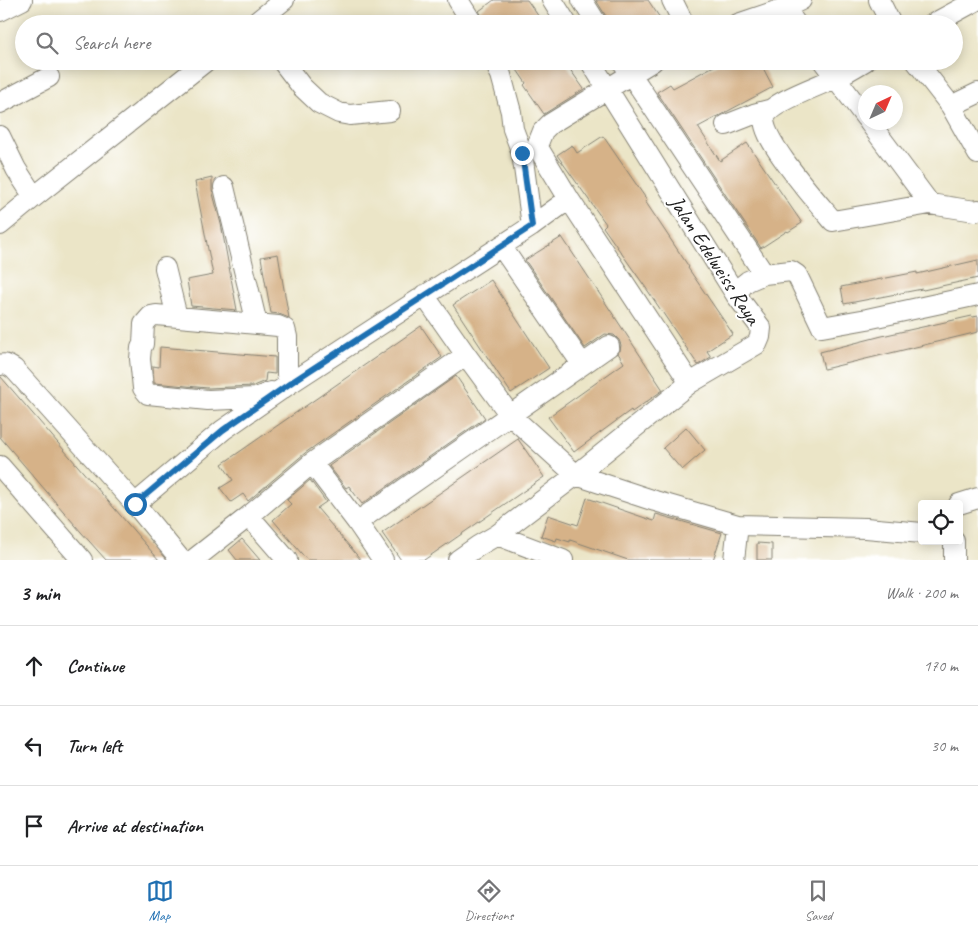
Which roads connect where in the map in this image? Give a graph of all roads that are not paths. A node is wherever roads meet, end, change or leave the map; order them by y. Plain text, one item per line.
1 (22, 0) edge
2 (284, 0) edge
3 (458, 0) edge
4 (552, 0) edge
5 (582, 0) edge
6 (672, 0) edge
7 (879, 0) edge
8 (977, 0) edge
9 (0, 11) edge
10 (794, 11) edge
11 (267, 15) edge
12 (467, 15) edge
13 (561, 15) edge
14 (591, 15) edge
15 (680, 15) edge
16 (777, 15) edge
17 (886, 15) edge
18 (950, 15) edge
19 (195, 70) edge
20 (289, 70) edge
21 (498, 70) edge
22 (595, 70) edge
23 (624, 70) edge
24 (627, 70) edge
25 (829, 70) edge
26 (849, 70) edge
27 (923, 70) edge
28 (49, 78) dead end
29 (835, 78) junction
30 (607, 90) junction
31 (978, 93) edge
32 (0, 103) edge
33 (951, 106) junction
34 (858, 108) edge
35 (390, 110) dead end
36 (769, 110) junction
37 (726, 125) dead end
38 (513, 129) junction
39 (875, 130) edge
40 (543, 131) junction
41 (0, 136) edge
42 (978, 154) edge
43 (0, 156) edge
44 (16, 169) junction
45 (224, 187) dead end
46 (34, 197) junction
47 (569, 199) junction
48 (930, 204) junction
49 (978, 210) edge
50 (0, 225) edge
51 (532, 226) junction
52 (501, 246) junction
53 (165, 268) dead end
54 (764, 274) junction
55 (424, 295) junction
56 (736, 295) junction
57 (978, 295) edge
58 (177, 317) junction
59 (257, 324) junction
60 (609, 346) dead end
61 (466, 355) junction
62 (582, 364) junction
63 (0, 365) edge
64 (290, 378) junction
65 (690, 383) junction
66 (510, 415) junction
67 (312, 463) junction
68 (0, 466) edge
69 (576, 475) junction
70 (135, 504) junction
71 (249, 516) junction
72 (357, 522) junction
73 (738, 525) junction
74 (918, 533) edge
75 (497, 535) junction
76 (954, 545) edge
77 (477, 553) edge
78 (82, 560) edge
79 (180, 560) edge
80 (193, 560) edge
81 (287, 560) edge
82 (383, 560) edge
83 (458, 560) edge
84 (563, 560) edge
85 (734, 560) edge
86 (954, 560) edge

1 - 9 street
2 - 11 street
3 - 12 street
4 - 13 street
5 - 14 street
6 - 15 street
7 - 17 street
8 - 18 street
10 - 16 street
19 - 46 street
20 - 35 street
21 - 38 street
22 - 30 street, Jalan Edelweiss Raya
23 - 30 street
24 - 54 street
25 - 29 street
26 - 29 street
27 - 33 street
28 - 32 street
29 - 34 street
29 - 36 street
30 - 40 street
30 - 56 street, Jalan Edelweiss Raya
31 - 33 street
33 - 42 street
36 - 37 street
36 - 48 street
38 - 40 street
38 - 51 street
39 - 48 street
40 - 47 street
41 - 44 street
43 - 44 street
44 - 46 street
45 - 59 street
46 - 50 street
47 - 51 street
47 - 65 street
48 - 49 street
51 - 52 street
52 - 55 street
52 - 62 street
53 - 58 street
54 - 56 street
54 - 57 street
55 - 61 street
55 - 64 street
56 - 65 street, Jalan Edelweiss Raya
58 - 59 street
58 - 64 street
59 - 64 street
60 - 62 street
61 - 66 street
61 - 67 street
62 - 66 street
63 - 70 street
64 - 70 street
65 - 69 street, Jalan Edelweiss Raya
66 - 69 street
66 - 72 street
67 - 71 street
67 - 72 street
68 - 78 street
69 - 73 street
69 - 75 street, Jalan Edelweiss Raya
70 - 79 street
71 - 80 street
71 - 81 street
72 - 82 street
73 - 74 street
73 - 85 street
75 - 77 street, Jalan Edelweiss Raya
75 - 84 street
76 - 86 street
77 - 83 street, Jalan Edelweiss Raya

